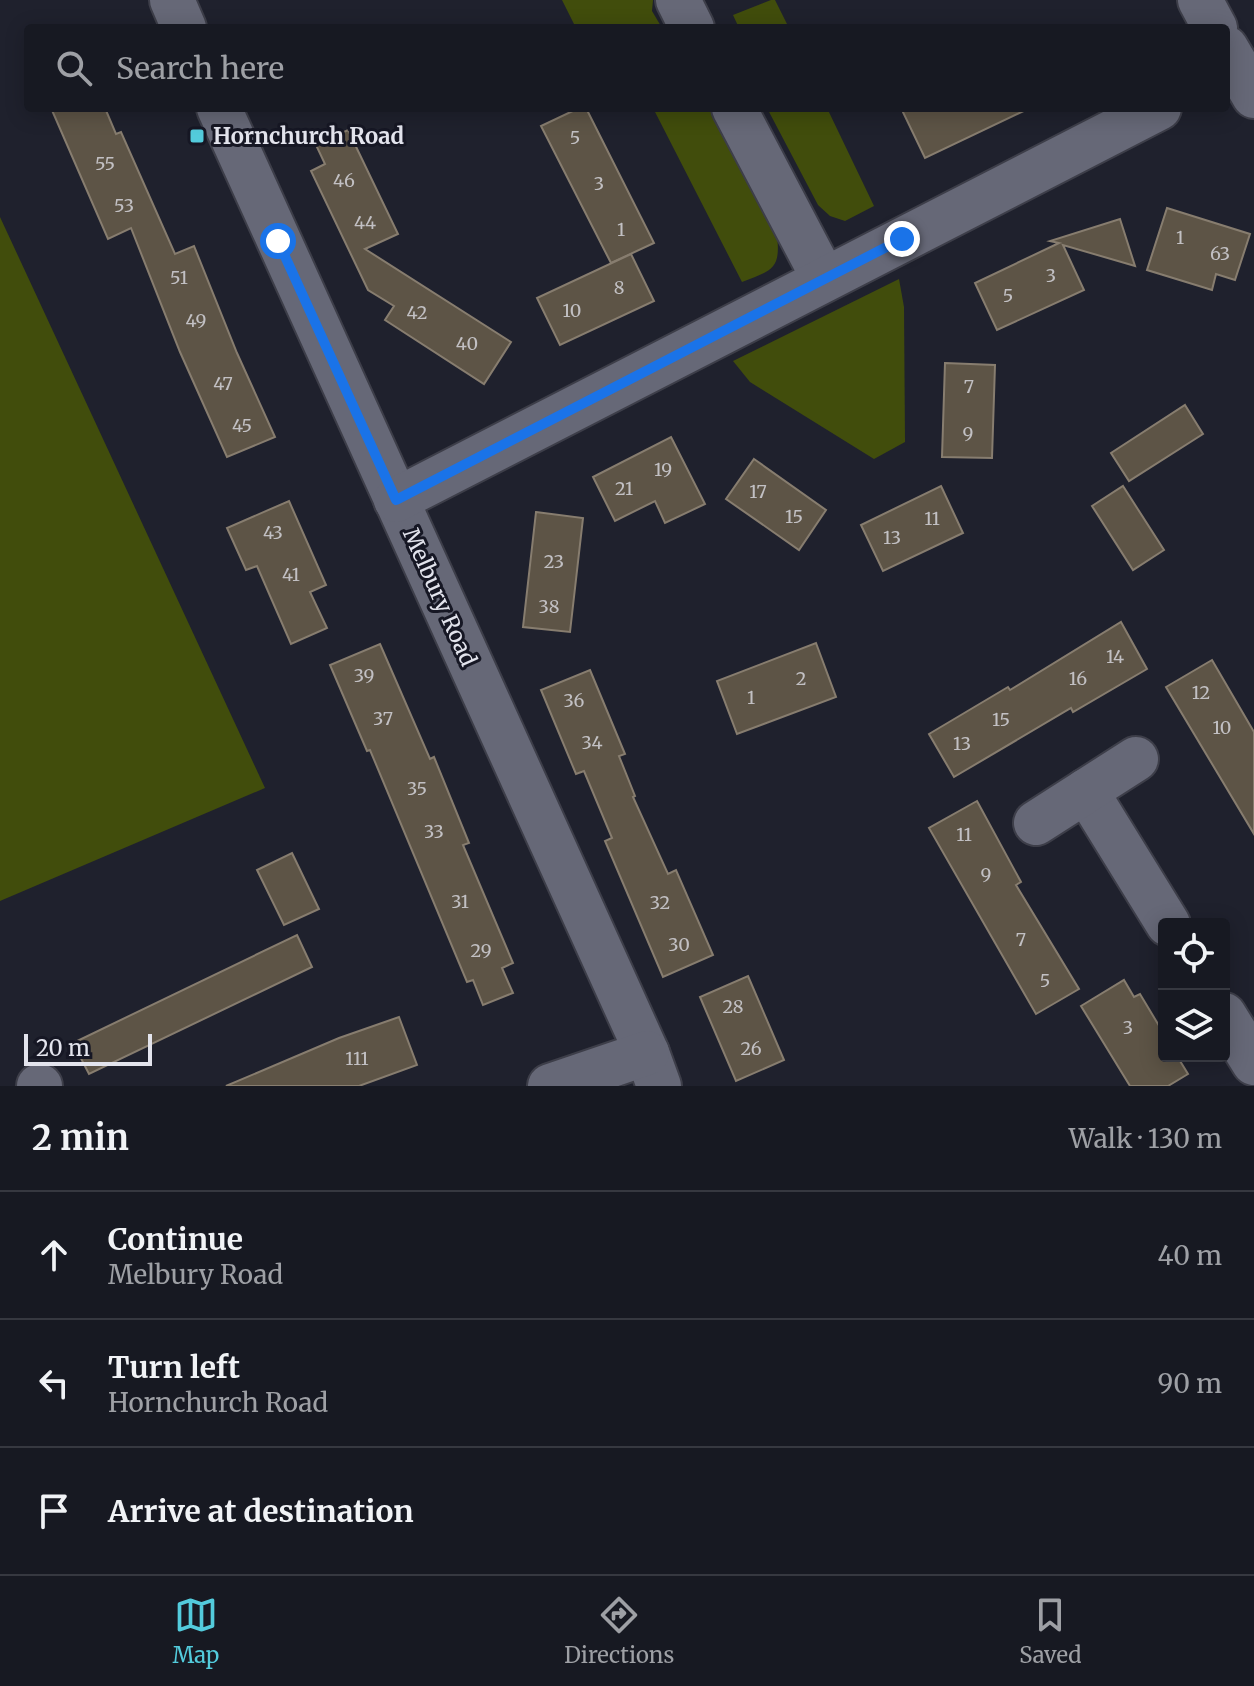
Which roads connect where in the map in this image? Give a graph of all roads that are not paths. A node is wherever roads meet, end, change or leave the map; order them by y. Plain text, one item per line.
1 (172, 0) edge
2 (678, 0) edge
3 (1200, 0) edge
4 (182, 24) edge
5 (690, 24) edge
6 (1213, 24) edge
7 (221, 112) edge
8 (736, 112) edge
9 (1151, 112) edge
10 (824, 279) junction
11 (396, 500) junction
12 (1136, 759) dead end
13 (1086, 791) junction
14 (1036, 823) dead end
15 (1164, 918) edge
16 (1230, 1025) edge
17 (1254, 1063) edge
18 (653, 1069) edge
19 (550, 1086) edge

1 - 4 street
2 - 5 street
3 - 6 street
7 - 11 street, Melbury Road
8 - 10 street
9 - 10 street
10 - 11 street
11 - 18 street, Melbury Road
12 - 13 street
13 - 14 street
13 - 15 street
16 - 17 street
18 - 19 street

